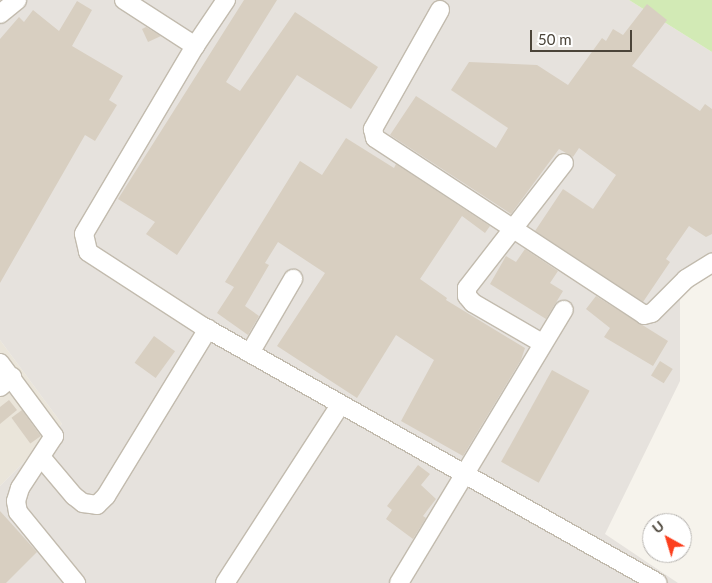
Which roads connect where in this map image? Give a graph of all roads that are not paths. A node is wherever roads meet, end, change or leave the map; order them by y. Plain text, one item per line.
1 (17, 0) edge
2 (124, 0) edge
3 (226, 0) edge
4 (440, 10) dead end
5 (0, 14) edge
6 (195, 46) junction
7 (564, 163) dead end
8 (515, 229) junction
9 (712, 263) edge
10 (293, 279) dead end
11 (564, 310) dead end
12 (208, 329) junction
13 (542, 344) junction
14 (250, 353) junction
15 (0, 363) edge
16 (6, 382) edge
17 (340, 405) junction
18 (41, 457) junction
19 (467, 473) junction
20 (76, 583) edge
21 (226, 583) edge
22 (399, 583) edge
23 (658, 583) edge

1 - 5 street
2 - 6 street
3 - 6 street
4 - 8 street
6 - 12 street
7 - 8 street
8 - 9 street
8 - 13 street
10 - 14 street
11 - 13 street
12 - 14 street
12 - 18 street
13 - 19 street
14 - 17 street
15 - 16 street
16 - 18 street
17 - 19 street
17 - 21 street
18 - 20 street
19 - 22 street
19 - 23 street

